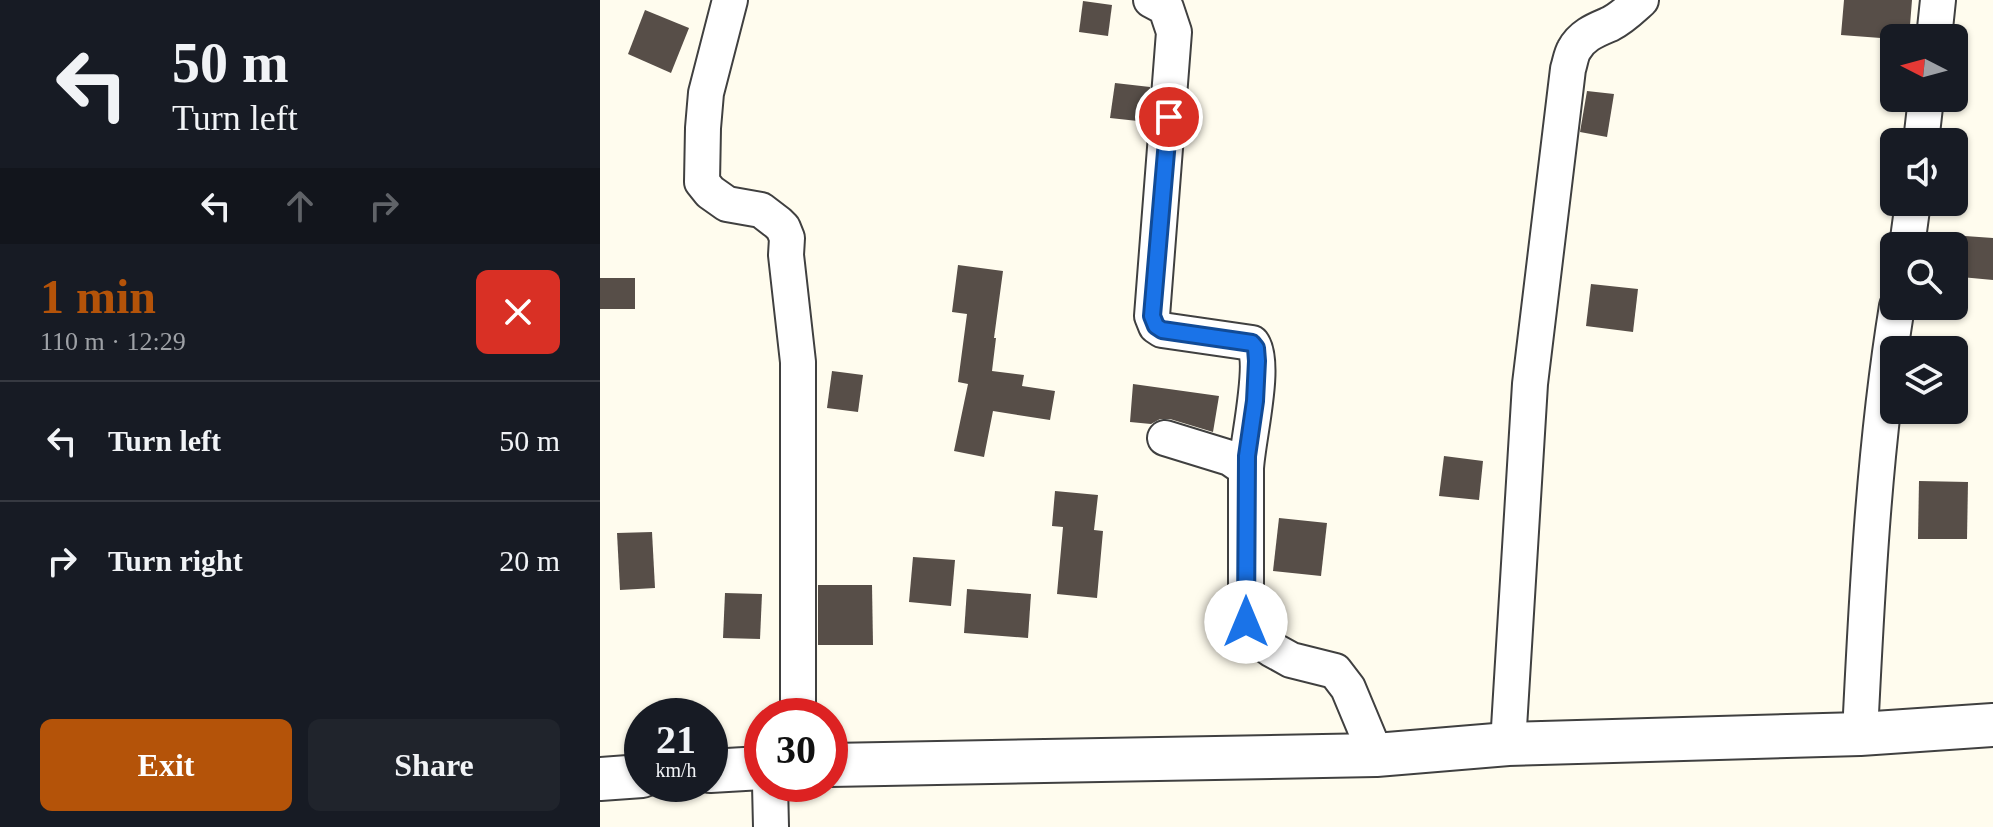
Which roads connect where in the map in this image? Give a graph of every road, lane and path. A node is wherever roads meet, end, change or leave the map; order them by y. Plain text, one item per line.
1 (730, 0) edge
2 (1151, 0) edge
3 (1641, 0) edge
4 (1938, 0) edge
5 (1935, 24) edge
6 (1895, 320) edge
7 (1165, 438) dead end
8 (1246, 469) junction
9 (798, 698) edge
10 (1993, 725) edge
11 (1860, 734) junction
12 (1508, 744) junction
13 (1376, 755) junction
14 (848, 765) edge
15 (624, 777) edge
16 (600, 779) edge
17 (770, 802) edge
18 (771, 827) edge

1 - 9 street
2 - 8 street
3 - 12 street
4 - 5 street
6 - 11 street
7 - 8 street
8 - 13 street
10 - 11 street
11 - 12 street
12 - 13 street
13 - 14 street
15 - 16 street
17 - 18 street

